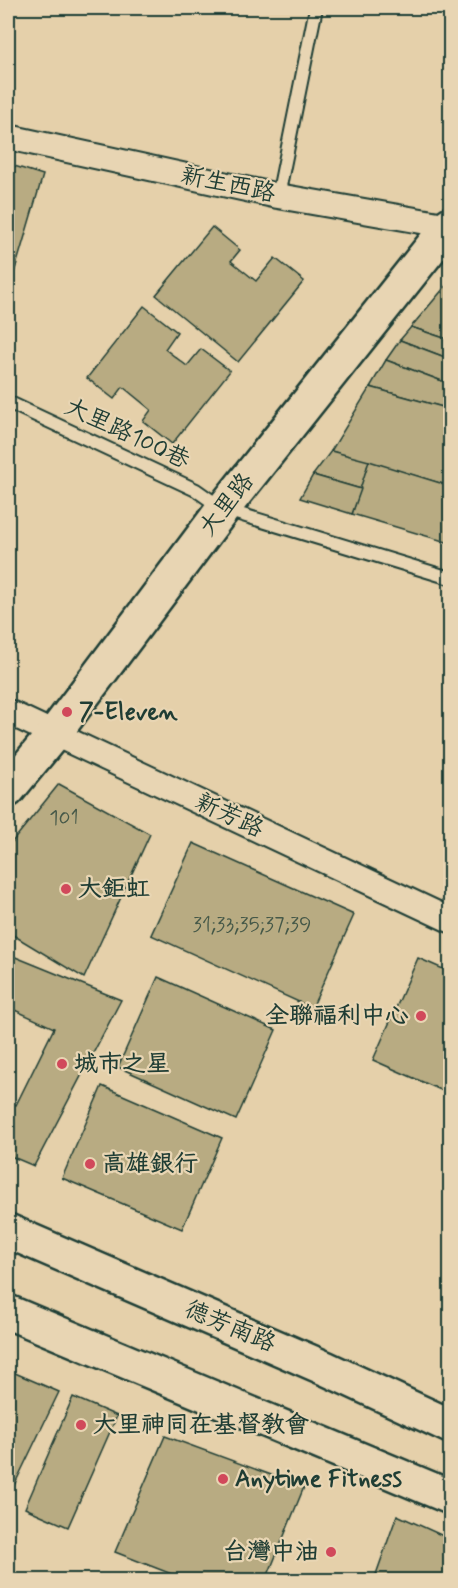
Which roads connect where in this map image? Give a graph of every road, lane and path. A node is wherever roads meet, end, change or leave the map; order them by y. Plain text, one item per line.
1 (316, 8) edge
2 (8, 137) edge
3 (278, 196) junction
4 (450, 225) edge
5 (10, 403) dead end
6 (223, 508) junction
7 (450, 578) edge
8 (8, 712) edge
9 (54, 734) junction
10 (8, 789) edge
11 (450, 920) edge
12 (8, 1231) edge
13 (8, 1312) edge
14 (450, 1426) edge
15 (450, 1497) edge

1 - 3 lane
2 - 3 street, 新生西路
3 - 4 street, 新生西路
4 - 6 street, 大里路
5 - 6 lane, 大里路100巷
6 - 7 lane, 大里路100巷
6 - 9 street, 大里路
8 - 9 street, 新芳路
9 - 10 street, 大里路
9 - 11 street, 新芳路
12 - 14 street, 德芳南路
13 - 15 street

